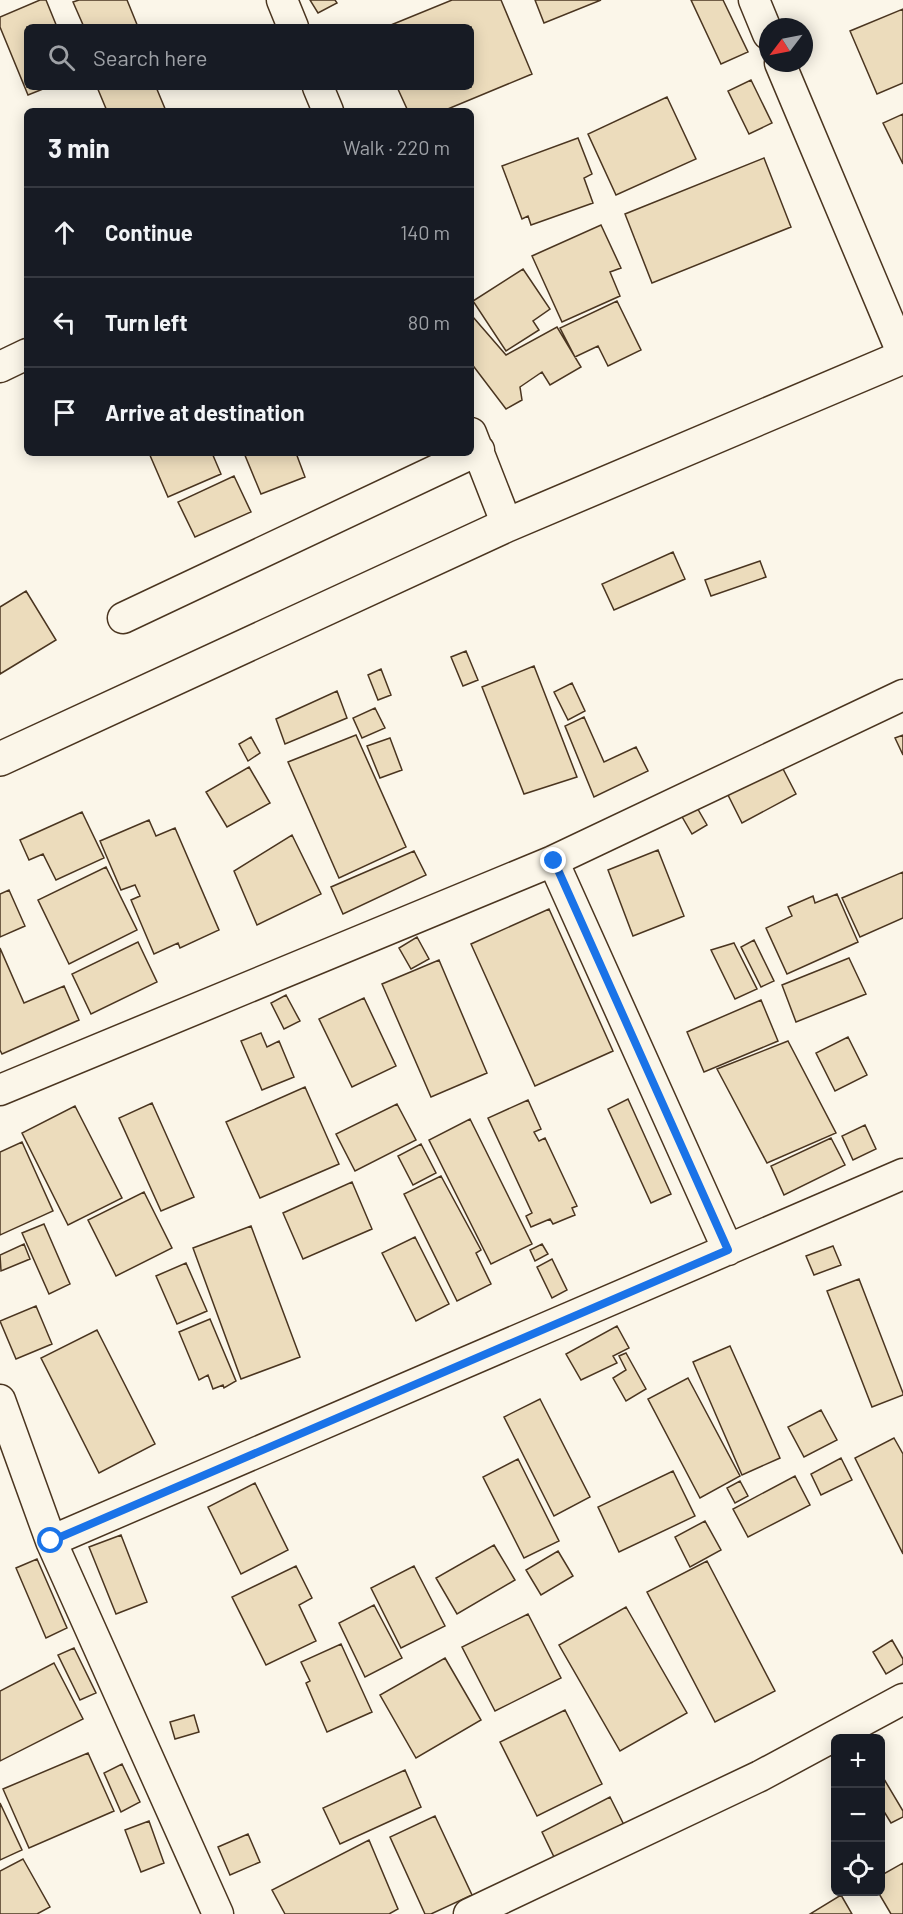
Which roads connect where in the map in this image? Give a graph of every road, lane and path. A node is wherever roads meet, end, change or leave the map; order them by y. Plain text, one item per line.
1 (282, 0) edge
2 (754, 0) edge
3 (761, 18) edge
4 (292, 24) edge
5 (784, 72) edge
6 (319, 90) edge
7 (327, 108) edge
8 (24, 355) edge
9 (903, 356) edge
10 (0, 367) edge
11 (475, 441) edge
12 (445, 456) edge
13 (507, 525) junction
14 (123, 618) dead end
15 (903, 695) edge
16 (0, 759) edge
17 (554, 861) junction
18 (0, 1090) edge
19 (903, 1174) edge
20 (728, 1250) junction
21 (0, 1400) edge
22 (51, 1541) junction
23 (903, 1699) edge
24 (218, 1914) edge
25 (469, 1914) edge

1 - 4 street
2 - 3 street
5 - 9 street
6 - 7 street
8 - 10 street
9 - 13 street
11 - 13 street
12 - 14 street
13 - 16 street
15 - 17 street
17 - 18 street
17 - 20 street
19 - 20 street
20 - 22 street
21 - 22 street
22 - 24 street
23 - 25 street

